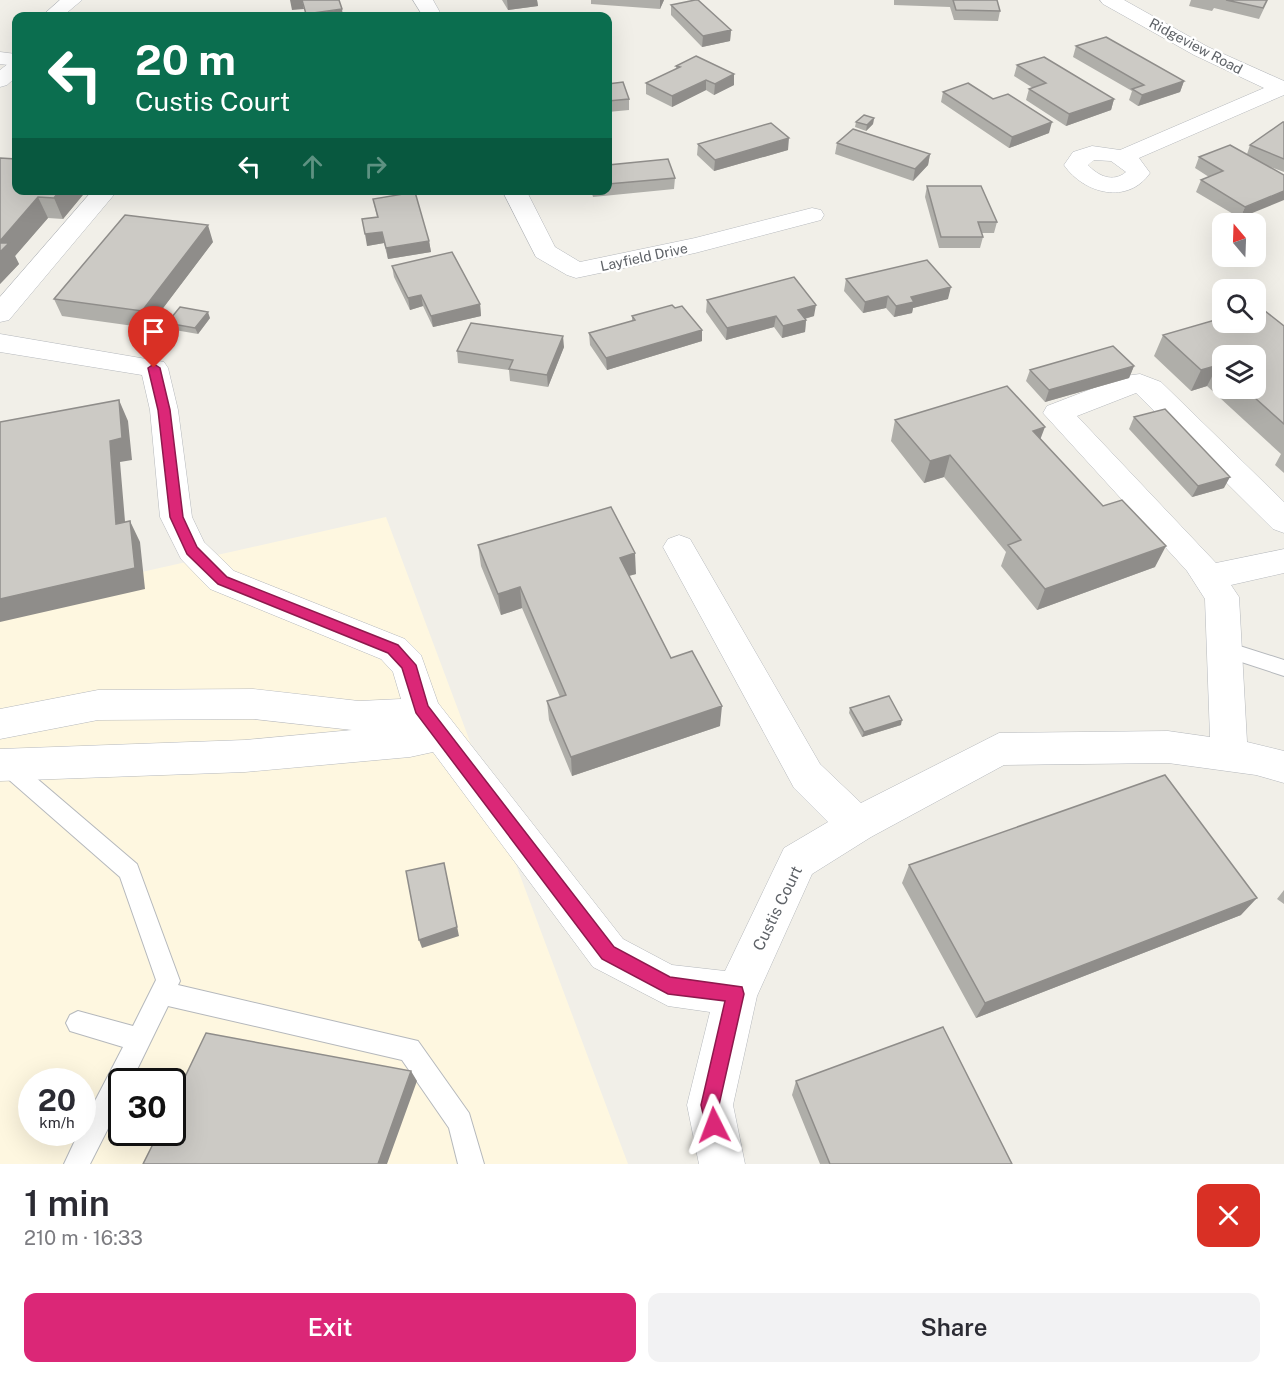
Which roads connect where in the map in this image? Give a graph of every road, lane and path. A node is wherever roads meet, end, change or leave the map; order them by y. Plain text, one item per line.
1 (72, 0) edge
2 (92, 0) edge
3 (1110, 0) edge
4 (56, 12) edge
5 (78, 12) edge
6 (12, 48) edge
7 (0, 58) edge
8 (12, 70) edge
9 (0, 81) edge
10 (1282, 88) edge
11 (1123, 158) dead end
12 (102, 195) edge
13 (516, 195) edge
14 (812, 215) dead end
15 (0, 314) edge
16 (0, 344) edge
17 (1284, 521) edge
18 (679, 547) dead end
19 (1284, 561) edge
20 (1208, 577) junction
21 (1224, 649) junction
22 (1284, 668) edge
23 (431, 722) junction
24 (0, 724) edge
25 (1256, 761) edge
26 (2, 763) edge
27 (857, 825) junction
28 (161, 993) junction
29 (736, 994) junction
30 (78, 1023) dead end
31 (139, 1039) junction
32 (77, 1164) edge
33 (471, 1164) edge
34 (722, 1164) edge

1 - 4 street
2 - 5 street
3 - 10 street, Ridgeview Road
6 - 7 street
8 - 9 street
10 - 11 street
12 - 15 street
13 - 14 street, Layfield Drive
16 - 23 street
17 - 20 street
18 - 27 street
19 - 20 street
20 - 21 street
21 - 22 lane
21 - 25 street
23 - 24 street
23 - 26 street
23 - 29 street
25 - 27 street, Custis Court
26 - 28 lane
27 - 29 street, Custis Court
28 - 31 lane
28 - 33 lane
29 - 34 street, Custis Court
30 - 31 lane
31 - 32 lane

